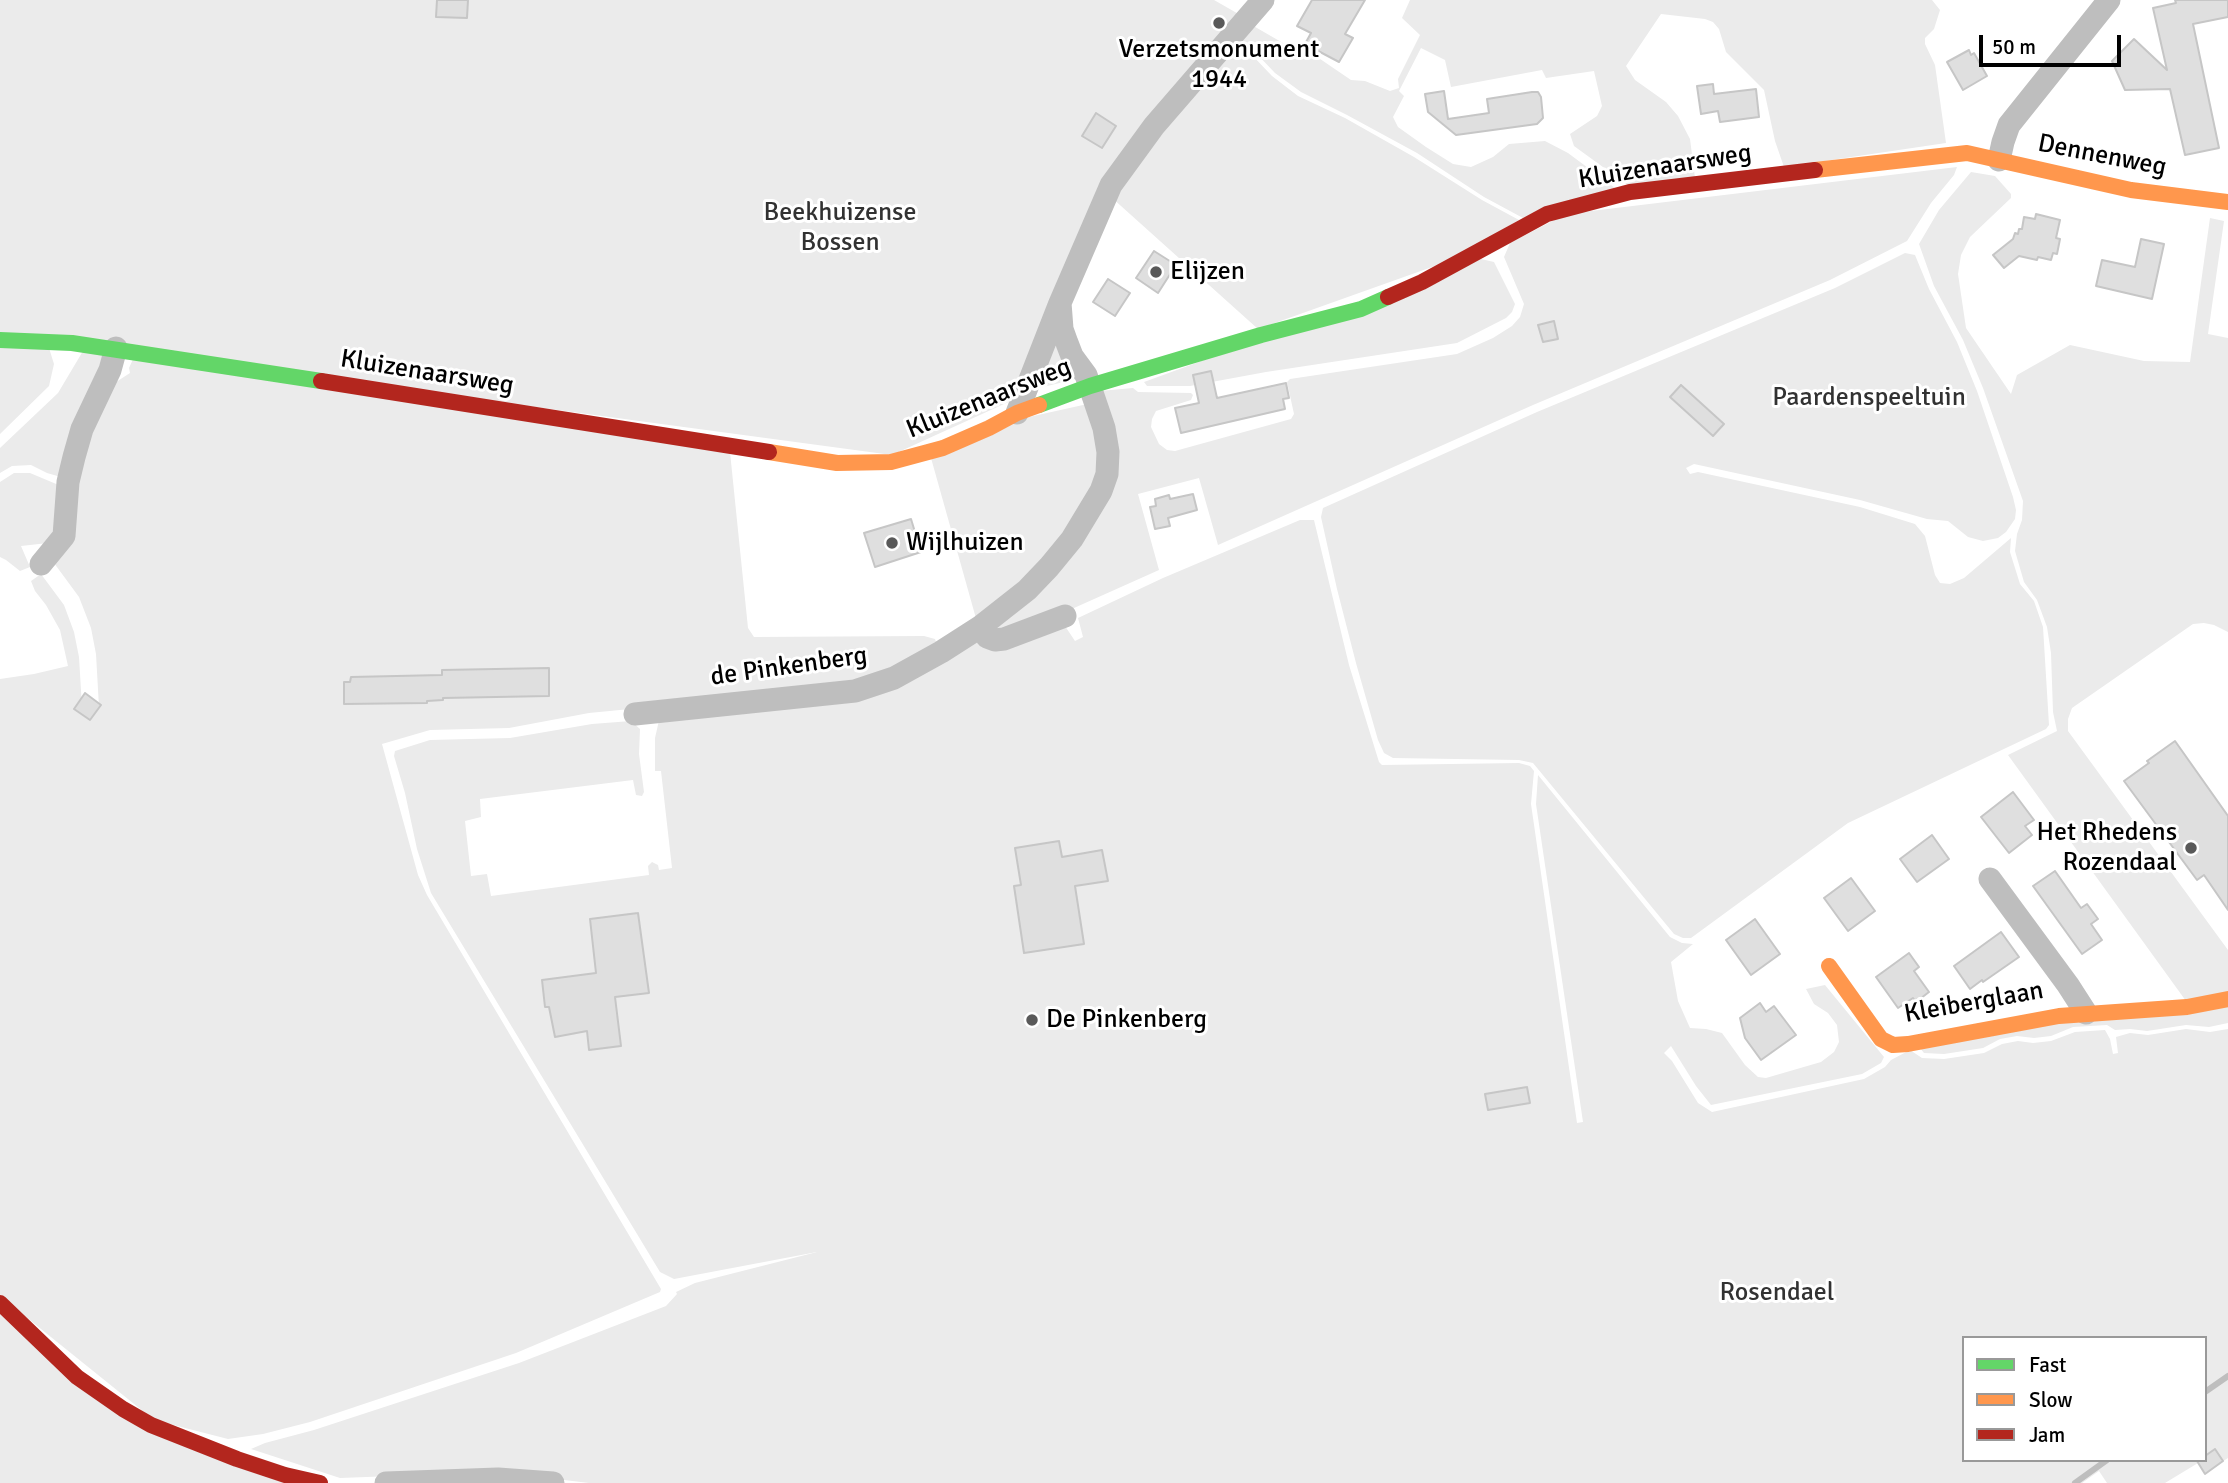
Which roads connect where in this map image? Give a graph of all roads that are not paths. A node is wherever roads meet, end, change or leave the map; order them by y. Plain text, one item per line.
1 (1263, 0) edge
2 (2109, 0) edge
3 (1968, 153) joint
4 (1999, 160) junction
5 (2228, 202) edge
6 (1060, 303) junction
7 (0, 340) edge
8 (116, 348) junction
9 (1090, 386) junction
10 (1017, 413) junction
11 (41, 564) dead end
12 (1065, 616) dead end
13 (979, 627) junction
14 (635, 714) dead end
15 (1990, 879) dead end
16 (1829, 966) dead end
17 (2228, 999) edge
18 (2086, 1013) junction
19 (0, 1303) edge
20 (320, 1483) edge
21 (386, 1483) edge
22 (553, 1483) edge

1 - 6 street
2 - 4 street
3 - 4 street, Dennenweg
3 - 9 street, Kluizenaarsweg
4 - 5 street, Dennenweg
6 - 9 street, de Pinkenberg
6 - 10 street
7 - 8 street, Kluizenaarsweg
8 - 10 street, Kluizenaarsweg
8 - 11 street
9 - 10 street, Kluizenaarsweg
9 - 13 street, de Pinkenberg
12 - 13 street
13 - 14 street, de Pinkenberg
15 - 18 street, Kleiberglaan
16 - 18 street, Kleiberglaan
17 - 18 street, Kleiberglaan
19 - 20 street
21 - 22 street

